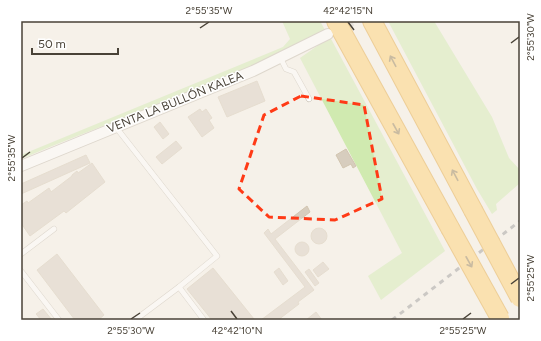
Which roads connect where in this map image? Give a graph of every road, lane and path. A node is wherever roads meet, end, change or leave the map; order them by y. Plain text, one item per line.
1 (372, 21) edge
2 (332, 27) edge
3 (280, 57) junction
4 (309, 99) dead end
5 (115, 126) junction
6 (21, 166) edge
7 (54, 229) dead end
8 (21, 254) edge
9 (21, 270) edge
10 (179, 287) junction
11 (520, 298) edge
12 (501, 319) edge
13 (59, 320) edge
14 (135, 320) edge
15 (204, 320) edge

11 -> 1 highway, bridge
2 - 3 street, VENTA LA BULLÓN KALEA
2 -> 12 highway, bridge
3 - 4 lane
3 - 5 street, VENTA LA BULLÓN KALEA
5 - 6 street, VENTA LA BULLÓN KALEA
5 - 10 lane
7 - 8 lane
9 - 13 lane
10 - 14 lane
10 - 15 lane

